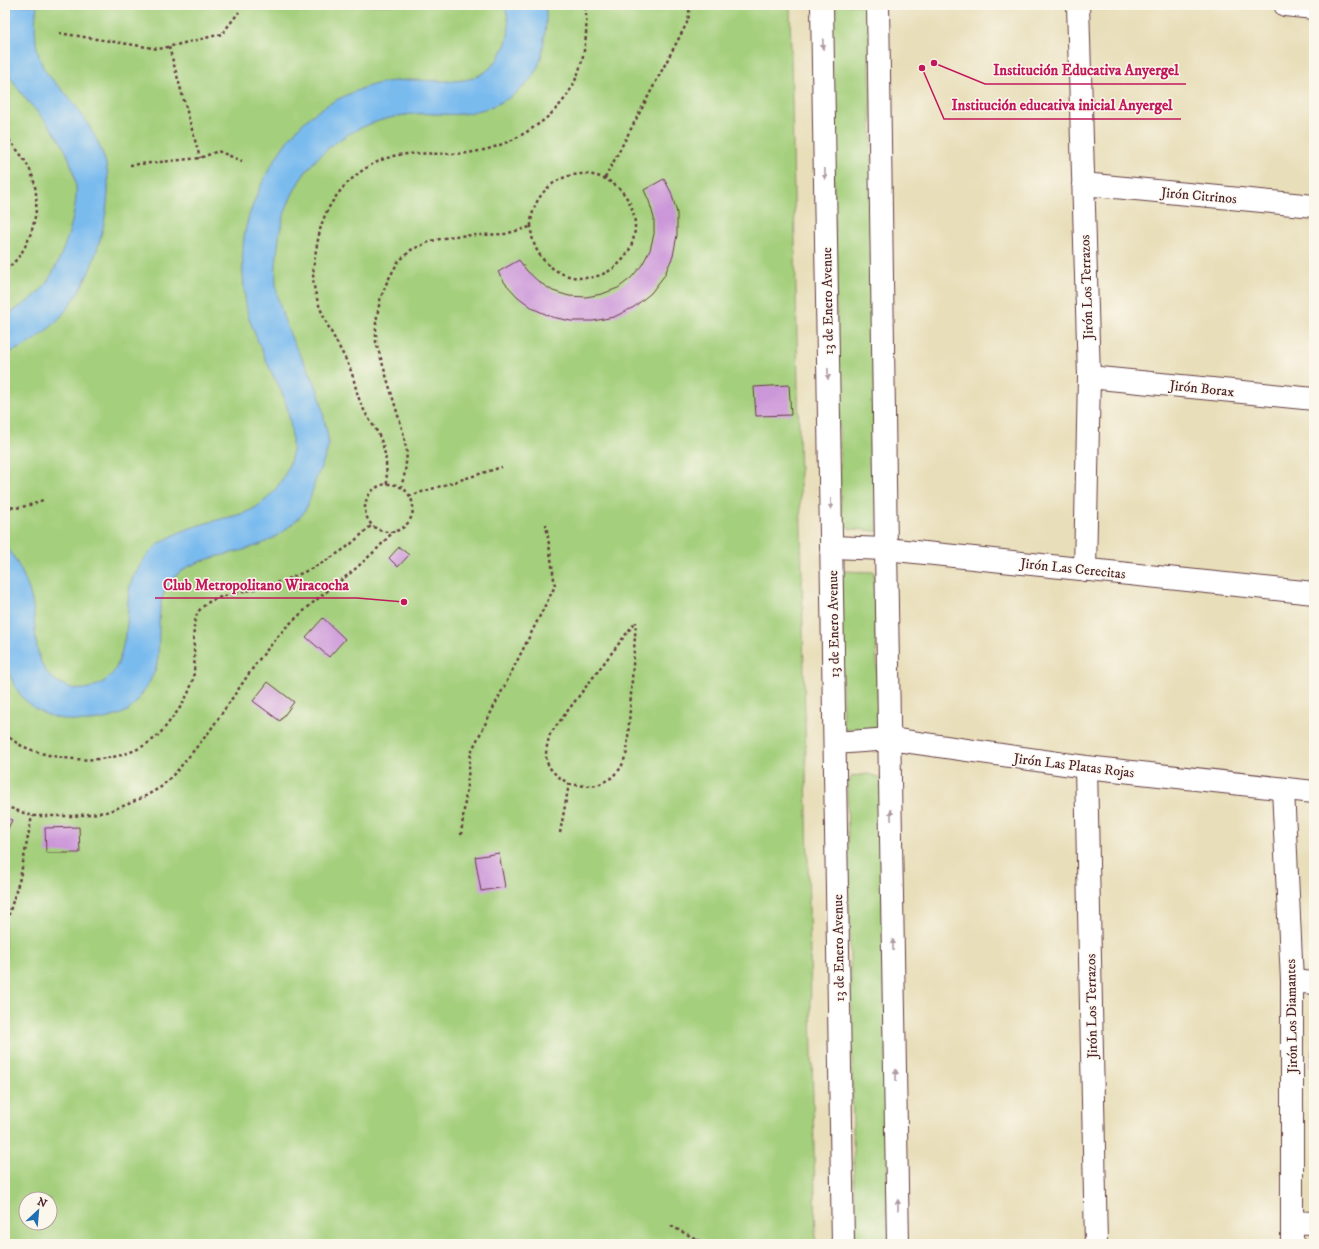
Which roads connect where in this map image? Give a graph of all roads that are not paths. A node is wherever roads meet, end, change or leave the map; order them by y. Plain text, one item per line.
1 (822, 5) edge
2 (878, 5) edge
3 (1078, 5) edge
4 (1285, 5) edge
5 (1314, 8) edge
6 (1084, 184) junction
7 (1314, 206) edge
8 (1089, 376) junction
9 (1314, 399) edge
10 (831, 547) junction
11 (886, 549) junction
12 (1085, 570) junction
13 (1314, 593) edge
14 (890, 739) junction
15 (835, 743) junction
16 (1086, 767) junction
17 (1283, 789) junction
18 (1314, 792) edge
19 (1292, 981) junction
20 (1314, 983) edge
21 (1292, 1222) junction
22 (1314, 1223) edge
23 (843, 1244) edge
24 (898, 1244) edge
25 (1096, 1244) edge
26 (1292, 1244) edge

1 -> 10 street, 13 de Enero Avenue
2 - 11 street
3 - 6 street, Jirón Los Terrazos
4 - 5 street
6 - 7 street, Jirón Citrinos
6 - 8 street, Jirón Los Terrazos
8 - 9 street, Jirón Borax
8 - 12 street, Jirón Los Terrazos
10 - 11 street, Jirón Las Cerecitas
10 - 15 street, 13 de Enero Avenue
11 - 12 street, Jirón Las Cerecitas
11 - 14 street
12 - 13 street, Jirón Las Cerecitas
14 - 15 street, Jirón Las Platas Rojas
14 - 16 street, Jirón Las Platas Rojas
24 -> 14 street
15 - 23 street, 13 de Enero Avenue
16 - 17 street, Jirón Las Platas Rojas
16 - 25 street, Jirón Los Terrazos
17 - 18 street, Jirón Las Platas Rojas
17 - 19 street, Jirón Los Diamantes
19 - 20 street
19 - 21 street, Jirón Los Diamantes
21 - 22 street
21 - 26 street, Jirón Los Diamantes

